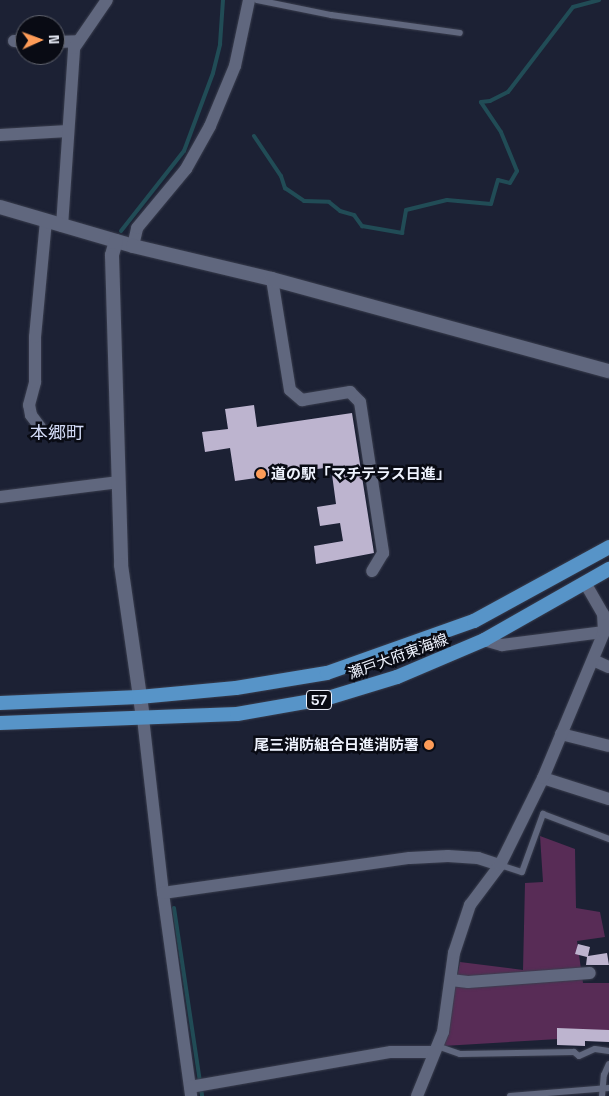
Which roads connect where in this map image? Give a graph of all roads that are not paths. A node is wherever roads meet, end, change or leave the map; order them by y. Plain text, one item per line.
1 (107, 0) edge
2 (249, 0) edge
3 (257, 0) edge
4 (460, 33) dead end
5 (78, 41) junction
6 (65, 42) edge
7 (68, 131) junction
8 (0, 134) edge
9 (0, 207) edge
10 (46, 221) junction
11 (62, 226) junction
12 (116, 242) junction
13 (133, 246) junction
14 (272, 279) junction
15 (609, 371) edge
16 (40, 427) dead end
17 (119, 482) junction
18 (0, 497) edge
19 (609, 547) edge
20 (609, 569) edge
21 (372, 571) dead end
22 (585, 583) junction
23 (604, 632) junction
24 (484, 640) junction
25 (593, 660) junction
26 (609, 667) edge
27 (139, 697) junction
28 (0, 703) edge
29 (142, 718) junction
30 (0, 723) edge
31 (562, 734) junction
32 (609, 746) edge
33 (543, 778) junction
34 (609, 799) edge
35 (609, 839) edge
36 (500, 865) junction
37 (163, 893) junction
38 (590, 973) dead end
39 (451, 980) junction
40 (435, 1049) junction
41 (609, 1051) edge
42 (609, 1064) edge
43 (605, 1091) edge
44 (191, 1092) edge
45 (417, 1096) edge
46 (510, 1096) edge

1 - 5 street
2 - 13 street
3 - 4 lane
5 - 6 street
5 - 7 street
7 - 8 street
7 - 11 street
9 - 10 street
10 - 11 street
10 - 16 street
11 - 12 street
12 - 13 street
12 - 17 street
13 - 14 street
14 - 15 street
14 - 21 street
17 - 18 street
17 - 27 street
19 - 27 main road, 瀬戸大府東海線 / 57
20 - 22 main road, 瀬戸大府東海線 / 57
22 - 23 street
22 - 24 main road, 瀬戸大府東海線 / 57
23 - 24 street
23 - 25 street
24 - 29 main road, 瀬戸大府東海線 / 57
25 - 26 street
25 - 31 street
27 - 28 main road, 瀬戸大府東海線 / 57
27 - 29 street
29 - 30 main road, 瀬戸大府東海線 / 57
29 - 37 street
31 - 32 street
31 - 33 street
33 - 34 street
33 - 36 street
35 - 36 lane
36 - 37 street
36 - 39 street
37 - 44 street
38 - 39 street
39 - 40 street
40 - 41 lane
40 - 44 street
40 - 45 street
42 - 43 lane
43 - 46 lane

